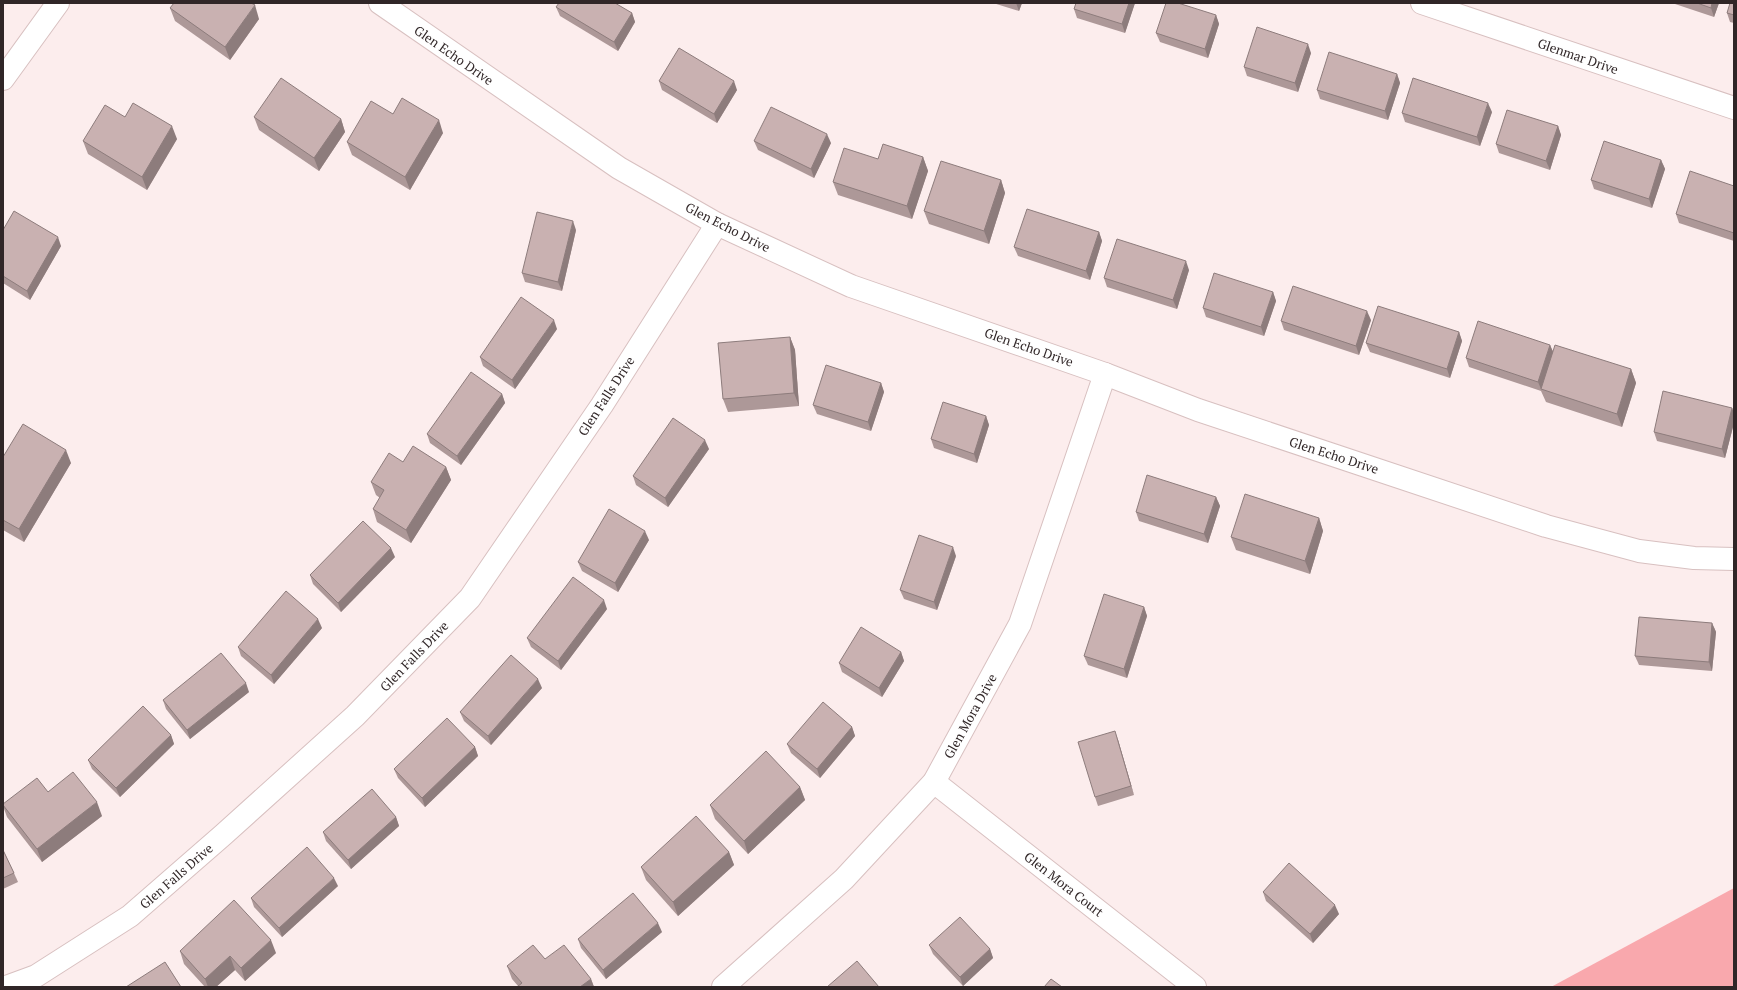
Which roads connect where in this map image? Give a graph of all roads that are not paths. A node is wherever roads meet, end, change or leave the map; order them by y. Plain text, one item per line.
1 (58, 3) edge
2 (380, 3) edge
3 (1422, 3) edge
4 (3, 79) edge
5 (1734, 108) edge
6 (717, 224) junction
7 (1105, 374) junction
8 (1734, 559) edge
9 (934, 782) junction
10 (6, 987) edge
11 (723, 987) edge
12 (1195, 987) edge

1 - 4 street
2 - 6 street, Glen Echo Drive
3 - 5 street, Glenmar Drive
6 - 7 street, Glen Echo Drive
6 - 10 street, Glen Falls Drive
7 - 8 street, Glen Echo Drive
7 - 9 street, Glen Mora Drive
9 - 11 street, Glen Mora Drive
9 - 12 street, Glen Mora Court

